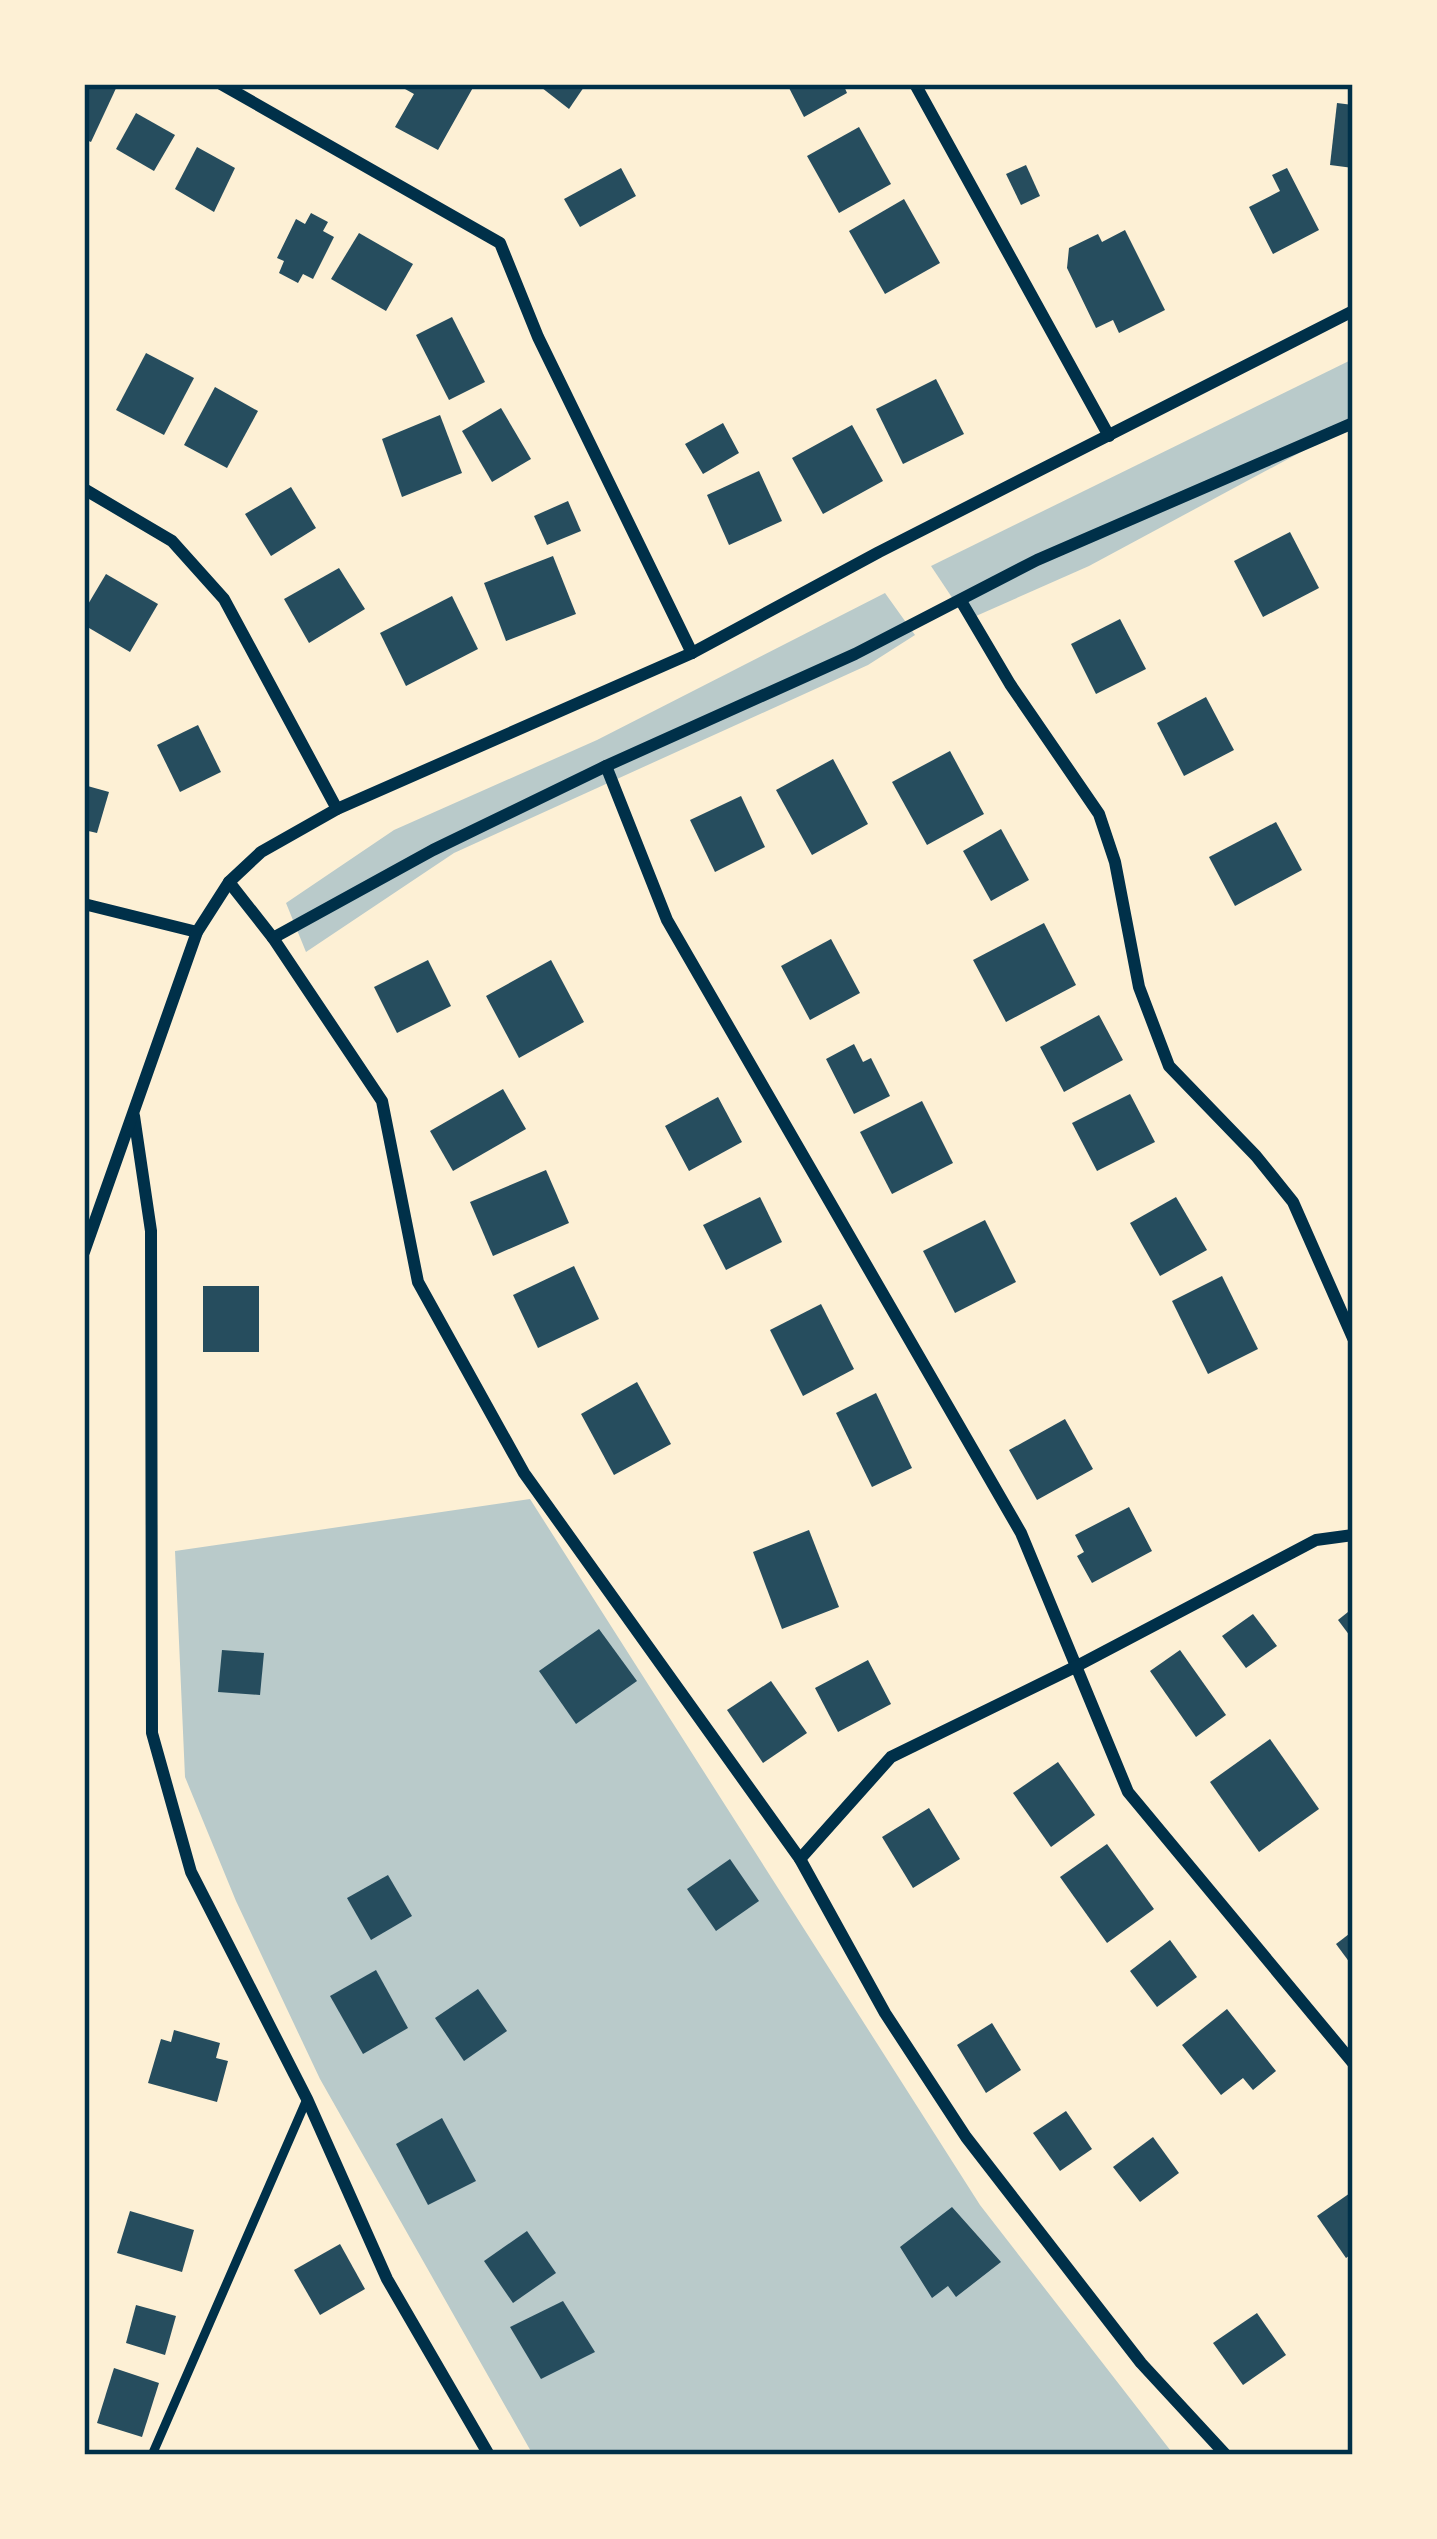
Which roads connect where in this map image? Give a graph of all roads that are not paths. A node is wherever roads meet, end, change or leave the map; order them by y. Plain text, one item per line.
1 (221, 84) edge
2 (915, 84) edge
3 (1353, 311) edge
4 (1353, 423) edge
5 (1109, 436) junction
6 (84, 489) edge
7 (961, 602) junction
8 (692, 653) junction
9 (606, 766) junction
10 (337, 808) junction
11 (229, 882) junction
12 (84, 904) edge
13 (197, 932) junction
14 (273, 938) junction
15 (134, 1115) junction
16 (84, 1252) edge
17 (1353, 1338) edge
18 (1353, 1535) edge
19 (1075, 1667) junction
20 (800, 1859) junction
21 (1353, 2063) edge
22 (307, 2099) junction
23 (152, 2455) edge
24 (489, 2455) edge
25 (1226, 2455) edge

1 - 8 street
2 - 5 street
3 - 5 street
4 - 7 street
5 - 8 street
6 - 10 street
7 - 9 street
7 - 17 street
8 - 10 street
9 - 14 street
9 - 19 street
10 - 11 street
11 - 13 street
11 - 14 street
12 - 13 street
13 - 15 street
14 - 20 street
15 - 16 street
15 - 22 street
18 - 19 street
19 - 20 street
19 - 21 street
20 - 25 street
22 - 23 lane
22 - 24 street

